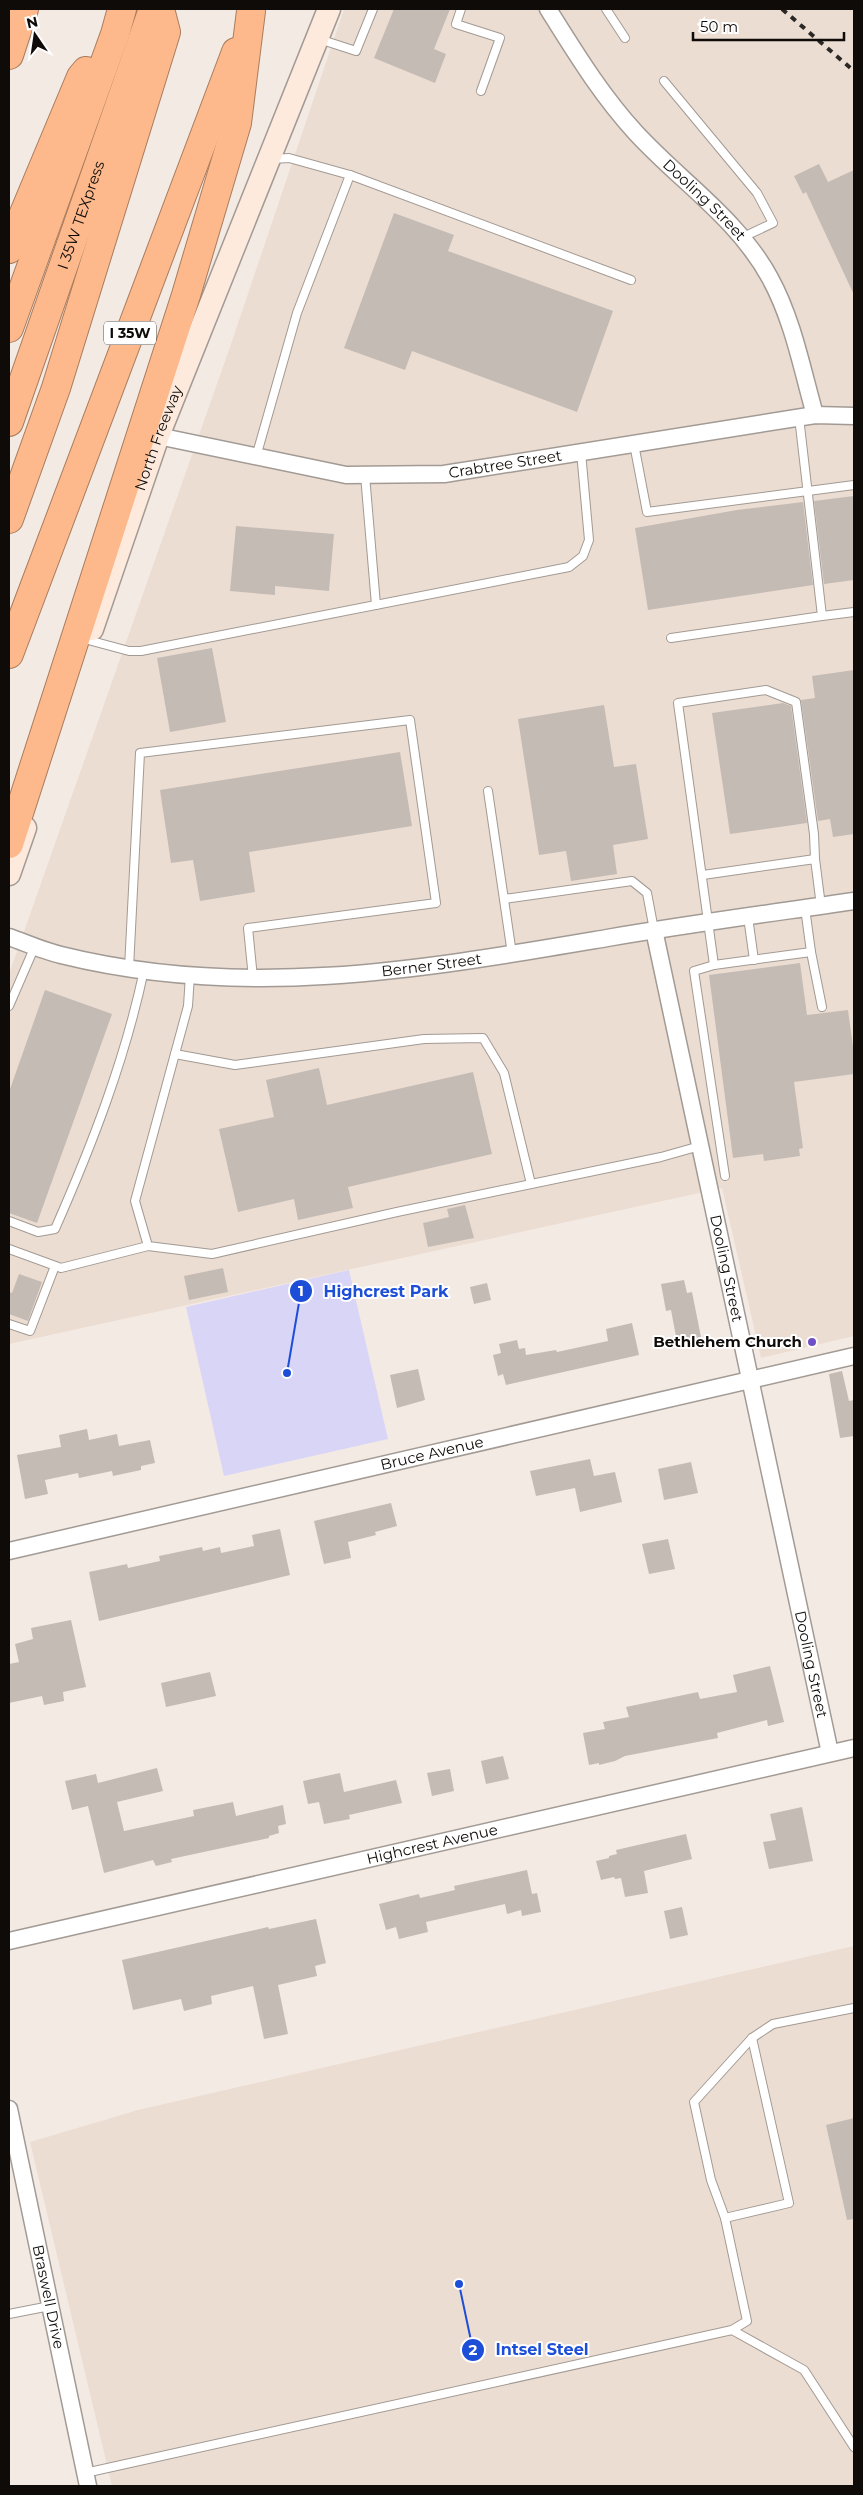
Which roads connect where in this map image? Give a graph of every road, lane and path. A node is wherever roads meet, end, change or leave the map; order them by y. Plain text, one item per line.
1 (24, 9) edge
2 (153, 9) edge
3 (160, 9) edge
4 (329, 9) edge
5 (373, 9) edge
6 (461, 9) edge
7 (548, 9) edge
8 (606, 9) edge
9 (251, 10) edge
10 (118, 21) edge
11 (625, 38) dead end
12 (317, 39) junction
13 (9, 55) edge
14 (664, 81) dead end
15 (481, 91) dead end
16 (269, 159) junction
17 (350, 175) junction
18 (741, 238) junction
19 (9, 249) edge
20 (632, 280) dead end
21 (9, 328) edge
22 (807, 416) junction
23 (854, 416) edge
24 (9, 422) edge
25 (158, 436) junction
26 (634, 444) junction
27 (581, 452) junction
28 (256, 457) junction
29 (365, 475) junction
30 (854, 485) edge
31 (807, 491) junction
32 (9, 519) edge
33 (376, 605) junction
34 (854, 612) edge
35 (822, 616) junction
36 (671, 638) dead end
37 (88, 640) junction
38 (9, 654) edge
39 (488, 791) dead end
40 (9, 844) edge
41 (815, 859) junction
42 (9, 874) edge
43 (703, 875) junction
44 (504, 899) junction
45 (854, 901) edge
46 (813, 907) junction
47 (748, 917) junction
48 (710, 922) junction
49 (654, 930) junction
50 (9, 936) edge
51 (35, 946) junction
52 (810, 952) junction
53 (512, 954) junction
54 (754, 960) junction
55 (714, 965) junction
56 (137, 969) junction
57 (190, 975) junction
58 (253, 978) junction
59 (9, 1006) edge
60 (822, 1006) dead end
61 (175, 1054) junction
62 (700, 1146) junction
63 (725, 1176) dead end
64 (531, 1184) junction
65 (9, 1221) edge
66 (148, 1246) junction
67 (9, 1248) edge
68 (55, 1266) junction
69 (9, 1324) edge
70 (854, 1356) edge
71 (749, 1380) junction
72 (9, 1552) edge
73 (854, 1748) edge
74 (830, 1753) junction
75 (9, 1941) edge
76 (854, 2008) edge
77 (752, 2038) junction
78 (9, 2109) edge
79 (725, 2218) junction
80 (50, 2306) junction
81 (9, 2314) edge
82 (732, 2330) junction
83 (854, 2447) edge
84 (87, 2479) edge

1 - 13 highway
2 - 24 highway, I 35W TEXpress
3 - 32 highway
4 - 12 main road, North Freeway
5 - 12 lane
6 - 15 lane
7 - 18 street, Dooling Street
8 - 11 lane
9 - 38 highway, I 35W
9 - 40 highway
10 - 19 highway
10 - 21 highway, I 35W TEXpress
12 - 16 main road, North Freeway
14 - 18 lane
16 - 17 lane
16 - 25 main road, North Freeway
17 - 20 lane
17 - 28 lane
18 - 22 street, Dooling Street
22 - 23 street, Crabtree Street
22 - 26 street, Crabtree Street
22 - 31 lane
25 - 28 street, Crabtree Street
25 - 37 main road, North Freeway
26 - 27 street, Crabtree Street
26 - 31 lane
27 - 29 street, Crabtree Street
27 - 33 lane
28 - 29 street, Crabtree Street
29 - 33 lane
30 - 31 lane
31 - 35 lane
33 - 37 lane
34 - 35 lane
35 - 36 lane
37 - 42 main road, North Freeway
39 - 44 lane
41 - 43 lane
41 - 43 lane
41 - 46 lane
43 - 48 lane
44 - 49 lane
44 - 53 lane
45 - 46 street, Berner Street
46 - 47 street, Berner Street
46 - 52 lane
47 - 48 street, Berner Street
47 - 54 lane
48 - 49 street, Berner Street
48 - 55 lane
49 - 53 street, Berner Street
49 - 62 street, Dooling Street
50 - 51 street, Berner Street
51 - 56 street, Berner Street
51 - 59 lane
52 - 54 lane
52 - 60 lane
53 - 58 street, Berner Street
54 - 55 lane
55 - 63 lane
56 - 57 street, Berner Street
56 - 58 lane
56 - 65 lane
57 - 58 street, Berner Street
57 - 61 lane
61 - 64 lane
61 - 66 lane
62 - 64 lane
62 - 71 street, Dooling Street
64 - 66 lane
66 - 68 lane
67 - 68 lane
68 - 69 lane
70 - 71 street, Bruce Avenue
71 - 72 street, Bruce Avenue
71 - 74 street, Dooling Street
73 - 74 street, Highcrest Avenue
74 - 75 street, Highcrest Avenue
76 - 77 lane
77 - 79 lane
77 - 79 lane
78 - 80 street, Braswell Drive
79 - 82 lane
80 - 81 lane
80 - 84 street, Braswell Drive
82 - 83 lane
82 - 84 lane

